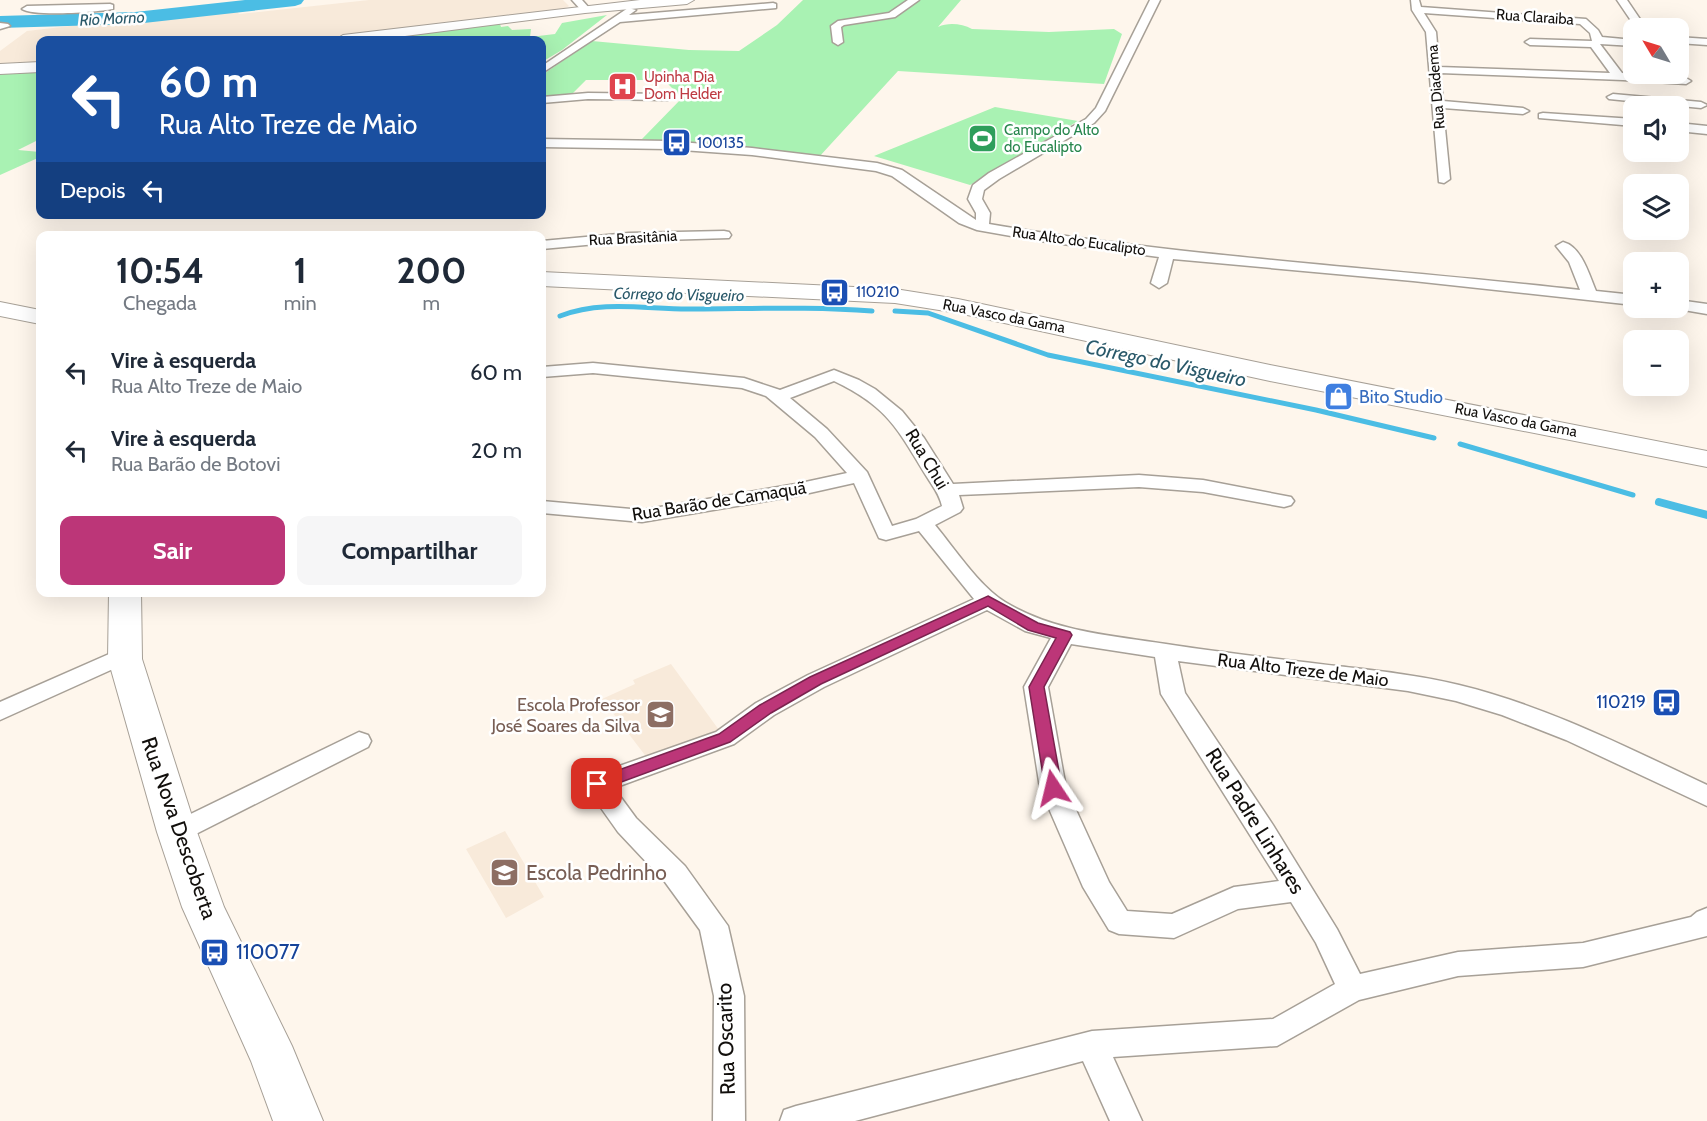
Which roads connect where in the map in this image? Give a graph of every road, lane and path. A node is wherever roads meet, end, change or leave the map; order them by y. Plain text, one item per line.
1 (41, 0) edge
2 (687, 0) edge
3 (914, 0) edge
4 (1155, 0) edge
5 (1622, 0) edge
6 (639, 4) junction
7 (581, 5) edge
8 (1416, 5) edge
9 (110, 8) dead end
10 (699, 13) junction
11 (1634, 18) edge
12 (620, 19) junction
13 (728, 21) dead end
14 (713, 22) dead end
15 (1524, 27) dead end
16 (370, 36) edge
17 (1596, 39) junction
18 (1689, 41) edge
19 (838, 42) dead end
20 (1530, 42) dead end
21 (1623, 42) edge
22 (1707, 42) edge
23 (36, 67) edge
24 (546, 67) edge
25 (0, 69) edge
26 (1435, 70) junction
27 (1617, 74) junction
28 (1623, 74) edge
29 (1687, 84) edge
30 (668, 97) dead end
31 (546, 100) edge
32 (1623, 102) edge
33 (1437, 104) junction
34 (1623, 105) edge
35 (1689, 109) edge
36 (1523, 111) dead end
37 (1705, 111) edge
38 (1689, 112) edge
39 (1543, 116) dead end
40 (1623, 122) edge
41 (1689, 128) edge
42 (1707, 130) edge
43 (546, 143) edge
44 (1444, 179) dead end
45 (982, 227) junction
46 (724, 235) dead end
47 (546, 245) edge
48 (1563, 246) dead end
49 (1167, 253) junction
50 (546, 279) edge
51 (1159, 283) dead end
52 (1590, 295) junction
53 (1623, 299) edge
54 (1689, 307) edge
55 (0, 309) edge
56 (1707, 309) edge
57 (36, 316) edge
58 (546, 372) edge
59 (781, 396) junction
60 (1707, 459) edge
61 (860, 476) junction
62 (947, 490) junction
63 (1284, 501) dead end
64 (546, 507) edge
65 (923, 523) junction
66 (125, 597) edge
67 (988, 600) junction
68 (1064, 635) junction
69 (1165, 651) junction
70 (125, 655) junction
71 (0, 712) edge
72 (359, 741) dead end
73 (1707, 796) edge
74 (177, 832) junction
75 (1299, 891) junction
76 (1707, 920) edge
77 (1352, 989) junction
78 (1092, 1045) junction
79 (298, 1121) edge
80 (729, 1121) edge
81 (796, 1121) edge
82 (1126, 1121) edge

1 - 9 street
2 - 6 main road
3 - 19 street
4 - 45 street
5 - 11 street
6 - 7 main road
6 - 12 street
7 - 16 main road
8 - 17 street, Rua Claraiba
8 - 26 street, Rua Diadema
10 - 12 street
10 - 13 street
10 - 14 street
12 - 24 street
15 - 17 street
17 - 20 street
17 - 21 street
17 - 27 street
18 - 22 street
23 - 25 main road
26 - 27 street
26 - 33 street, Rua Diadema
27 - 28 street
29 - 37 street
30 - 31 street
32 - 34 street
33 - 36 street
33 - 44 street, Rua Diadema
35 - 37 street
37 - 38 street
39 - 40 street
41 - 42 street
43 - 45 street, Rua Alto do Eucalipto
45 - 49 street, Rua Alto do Eucalipto
46 - 47 street, Rua Brasitânia
48 - 52 street
49 - 51 street
49 - 52 street, Rua Alto do Eucalipto
50 - 60 main road, Rua Vasco da Gama
52 - 53 street, Rua Alto do Eucalipto
54 - 56 street
55 - 57 main road
58 - 59 street
59 - 61 street
59 - 62 street, Rua Chui
61 - 64 street, Rua Barão de Camaquã
61 - 65 street, Rua Chui
62 - 63 street
62 - 65 street, Rua Chui
65 - 67 street, Rua Alto Treze de Maio
66 - 70 main road, Rua Nova Descoberta
67 - 68 street, Rua Alto Treze de Maio
67 - 80 street, Rua Oscarito
68 - 69 street, Rua Alto Treze de Maio
68 - 75 street
69 - 73 street, Rua Alto Treze de Maio
69 - 75 street, Rua Padre Linhares
70 - 71 street
70 - 74 main road, Rua Nova Descoberta
72 - 74 street
74 - 79 main road, Rua Nova Descoberta
75 - 77 street, Rua Padre Linhares
76 - 77 street
77 - 78 street
78 - 81 street
78 - 82 street

